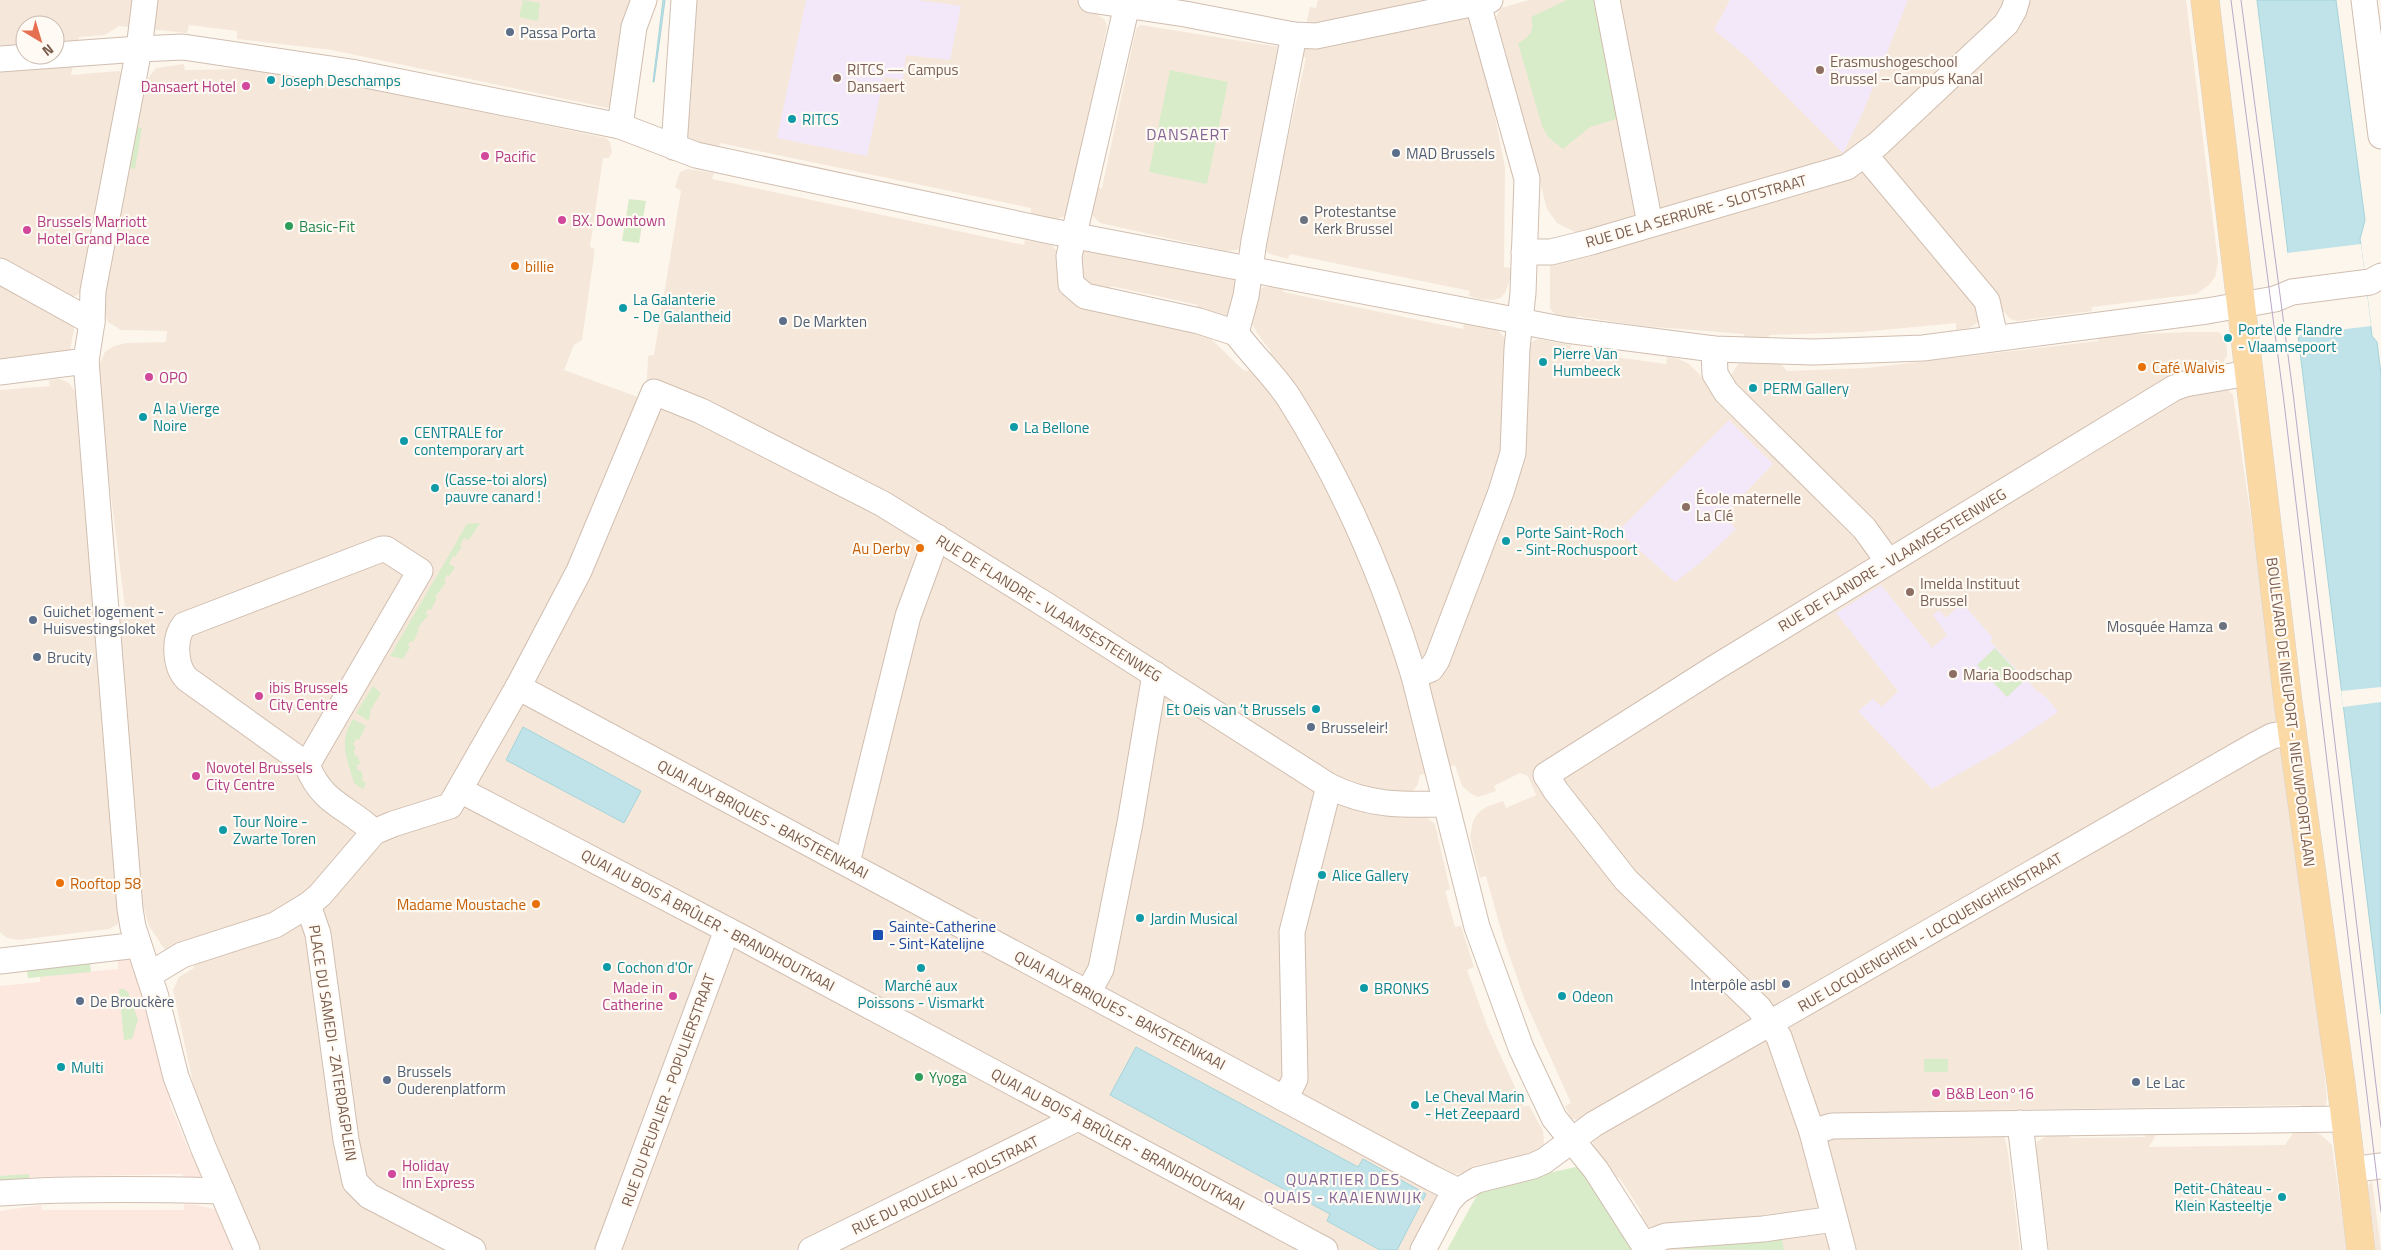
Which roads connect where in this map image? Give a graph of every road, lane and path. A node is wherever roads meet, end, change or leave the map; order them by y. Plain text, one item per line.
1 (145, 0) edge
2 (644, 0) edge
3 (684, 0) edge
4 (1091, 0) edge
5 (1606, 0) edge
6 (2017, 0) edge
7 (2205, 0) edge
8 (2364, 0) edge
9 (1482, 1) edge
10 (1126, 4) junction
11 (1294, 35) junction
12 (138, 49) junction
13 (0, 60) edge
14 (2376, 67) edge
15 (620, 126) junction
16 (2381, 136) edge
17 (674, 147) junction
18 (1865, 155) junction
19 (1650, 224) junction
20 (1074, 235) junction
21 (1524, 252) junction
22 (1250, 269) junction
23 (0, 271) edge
24 (2373, 279) edge
25 (2243, 305) junction
26 (1520, 321) junction
27 (92, 322) junction
28 (1236, 333) junction
29 (1995, 337) junction
30 (1714, 349) junction
31 (86, 361) junction
32 (0, 372) edge
33 (2249, 374) junction
34 (937, 538) junction
35 (1888, 561) junction
36 (1155, 674) junction
37 (1414, 676) junction
38 (518, 687) junction
39 (2293, 732) junction
40 (307, 765) junction
41 (1329, 786) junction
42 (460, 790) junction
43 (1445, 804) junction
44 (374, 832) junction
45 (847, 863) junction
46 (308, 905) junction
47 (727, 930) junction
48 (138, 945) junction
49 (0, 961) edge
50 (149, 975) junction
51 (1088, 993) junction
52 (1770, 1023) junction
53 (1285, 1100) junction
54 (1078, 1118) junction
55 (2344, 1119) junction
56 (2020, 1123) junction
57 (1812, 1132) junction
58 (1572, 1141) junction
59 (2381, 1166) edge
60 (2351, 1170) junction
61 (222, 1191) junction
62 (1458, 1191) junction
63 (0, 1192) edge
64 (1834, 1220) junction
65 (1645, 1247) edge
66 (247, 1250) edge
67 (472, 1250) edge
68 (608, 1250) edge
69 (811, 1250) edge
70 (1325, 1250) edge
71 (1423, 1250) edge
72 (1843, 1250) edge
73 (2035, 1250) edge
74 (2361, 1250) edge

1 - 12 street
2 - 15 street
3 - 17 street
4 - 10 street
5 - 19 street
6 - 18 street, RUE DE LA SERRURE - SLOTSTRAAT
7 - 25 main road, BOULEVARD DE NIEUPORT - NIEUWPOORTLAAN
8 - 14 street
9 - 11 street
9 - 21 street
10 - 11 street
10 - 20 street
11 - 22 street
12 - 13 street
12 - 15 street
12 - 27 street
14 - 16 street
15 - 17 street
17 - 20 street
18 - 19 street, RUE DE LA SERRURE - SLOTSTRAAT
18 - 29 street
19 - 21 street, RUE DE LA SERRURE - SLOTSTRAAT
20 - 22 street
20 - 28 street
21 - 26 street
22 - 26 street
22 - 28 street
23 - 27 street
24 - 25 street
25 - 29 street
25 - 33 main road, BOULEVARD DE NIEUPORT - NIEUWPOORTLAAN
26 - 30 street
26 - 37 street
27 - 31 street
28 - 37 street
29 - 30 street
30 - 35 street
31 - 32 street
31 - 48 street
33 - 35 street, RUE DE FLANDRE - VLAAMSESTEENWEG
33 - 39 main road, BOULEVARD DE NIEUPORT - NIEUWPOORTLAAN
34 - 36 street, RUE DE FLANDRE - VLAAMSESTEENWEG
34 - 38 street, RUE DE FLANDRE - VLAAMSESTEENWEG
34 - 45 street
35 - 52 street, RUE DE FLANDRE - VLAAMSESTEENWEG
36 - 41 street, RUE DE FLANDRE - VLAAMSESTEENWEG
36 - 51 street
37 - 43 street
38 - 42 street
38 - 45 street, QUAI AUX BRIQUES - BAKSTEENKAAI
39 - 52 street, RUE LOCQUENGHIEN - LOCQUENGHIENSTRAAT
39 - 55 main road, BOULEVARD DE NIEUPORT - NIEUWPOORTLAAN
40 - 40 street
40 - 44 street
41 - 43 street, RUE DE FLANDRE - VLAAMSESTEENWEG
41 - 53 street
42 - 44 street
42 - 47 street, QUAI AU BOIS À BRÛLER - BRANDHOUTKAAI
43 - 58 street
44 - 46 street
45 - 51 street, QUAI AUX BRIQUES - BAKSTEENKAAI
46 - 50 street
46 - 67 street, PLACE DU SAMEDI - ZATERDAGPLEIN
47 - 54 street, QUAI AU BOIS À BRÛLER - BRANDHOUTKAAI
47 - 68 street, RUE DU PEUPLIER - POPULIERSTRAAT
48 - 49 street
48 - 50 street
50 - 61 street
51 - 53 street, QUAI AUX BRIQUES - BAKSTEENKAAI
52 - 57 street
52 - 58 street, RUE LOCQUENGHIEN - LOCQUENGHIENSTRAAT
53 - 62 street, QUAI AUX BRIQUES - BAKSTEENKAAI
54 - 69 street, RUE DU ROULEAU - ROLSTRAAT
54 - 70 street, QUAI AU BOIS À BRÛLER - BRANDHOUTKAAI
55 - 56 street
55 - 60 main road, BOULEVARD DE NIEUPORT - NIEUWPOORTLAAN
56 - 57 street
56 - 73 street
57 - 64 street
58 - 62 street, RUE LOCQUENGHIEN - LOCQUENGHIENSTRAAT
58 - 65 street
59 - 60 street
60 - 74 main road, BOULEVARD DE NIEUPORT - NIEUWPOORTLAAN
61 - 63 street
61 - 66 street
62 - 71 street
64 - 65 street
64 - 72 street

